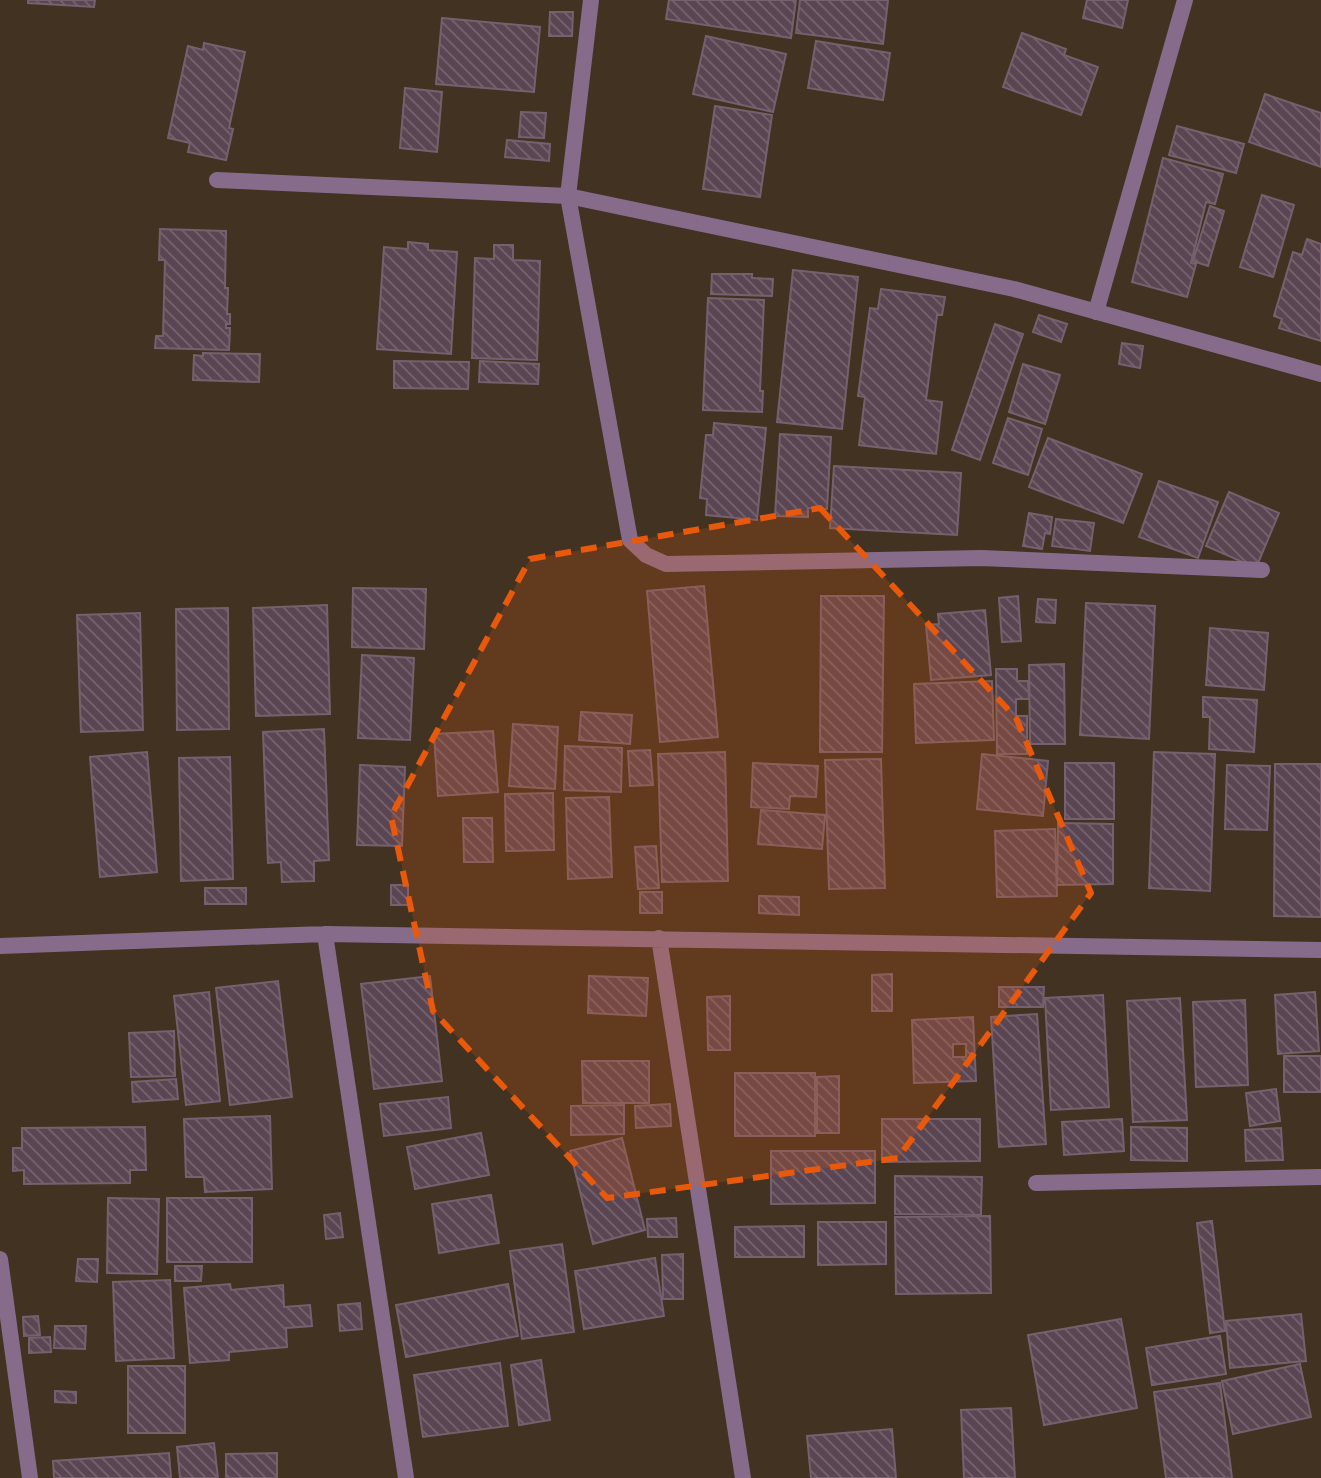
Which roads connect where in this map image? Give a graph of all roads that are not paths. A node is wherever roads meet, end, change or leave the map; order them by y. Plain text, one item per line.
1 (591, 0) edge
2 (1185, 0) edge
3 (217, 180) dead end
4 (568, 196) junction
5 (1096, 312) junction
6 (1321, 374) edge
7 (1262, 570) dead end
8 (325, 934) junction
9 (659, 938) junction
10 (0, 946) edge
11 (1321, 950) edge
12 (1321, 1177) edge
13 (1036, 1183) dead end
14 (0, 1259) edge
15 (30, 1478) edge
16 (406, 1478) edge
17 (743, 1478) edge

1 - 4 street
2 - 5 street
3 - 4 street
4 - 5 street
4 - 7 street
5 - 6 street
8 - 9 street
8 - 10 street
8 - 16 street
9 - 11 street
9 - 17 street
12 - 13 street
14 - 15 street

